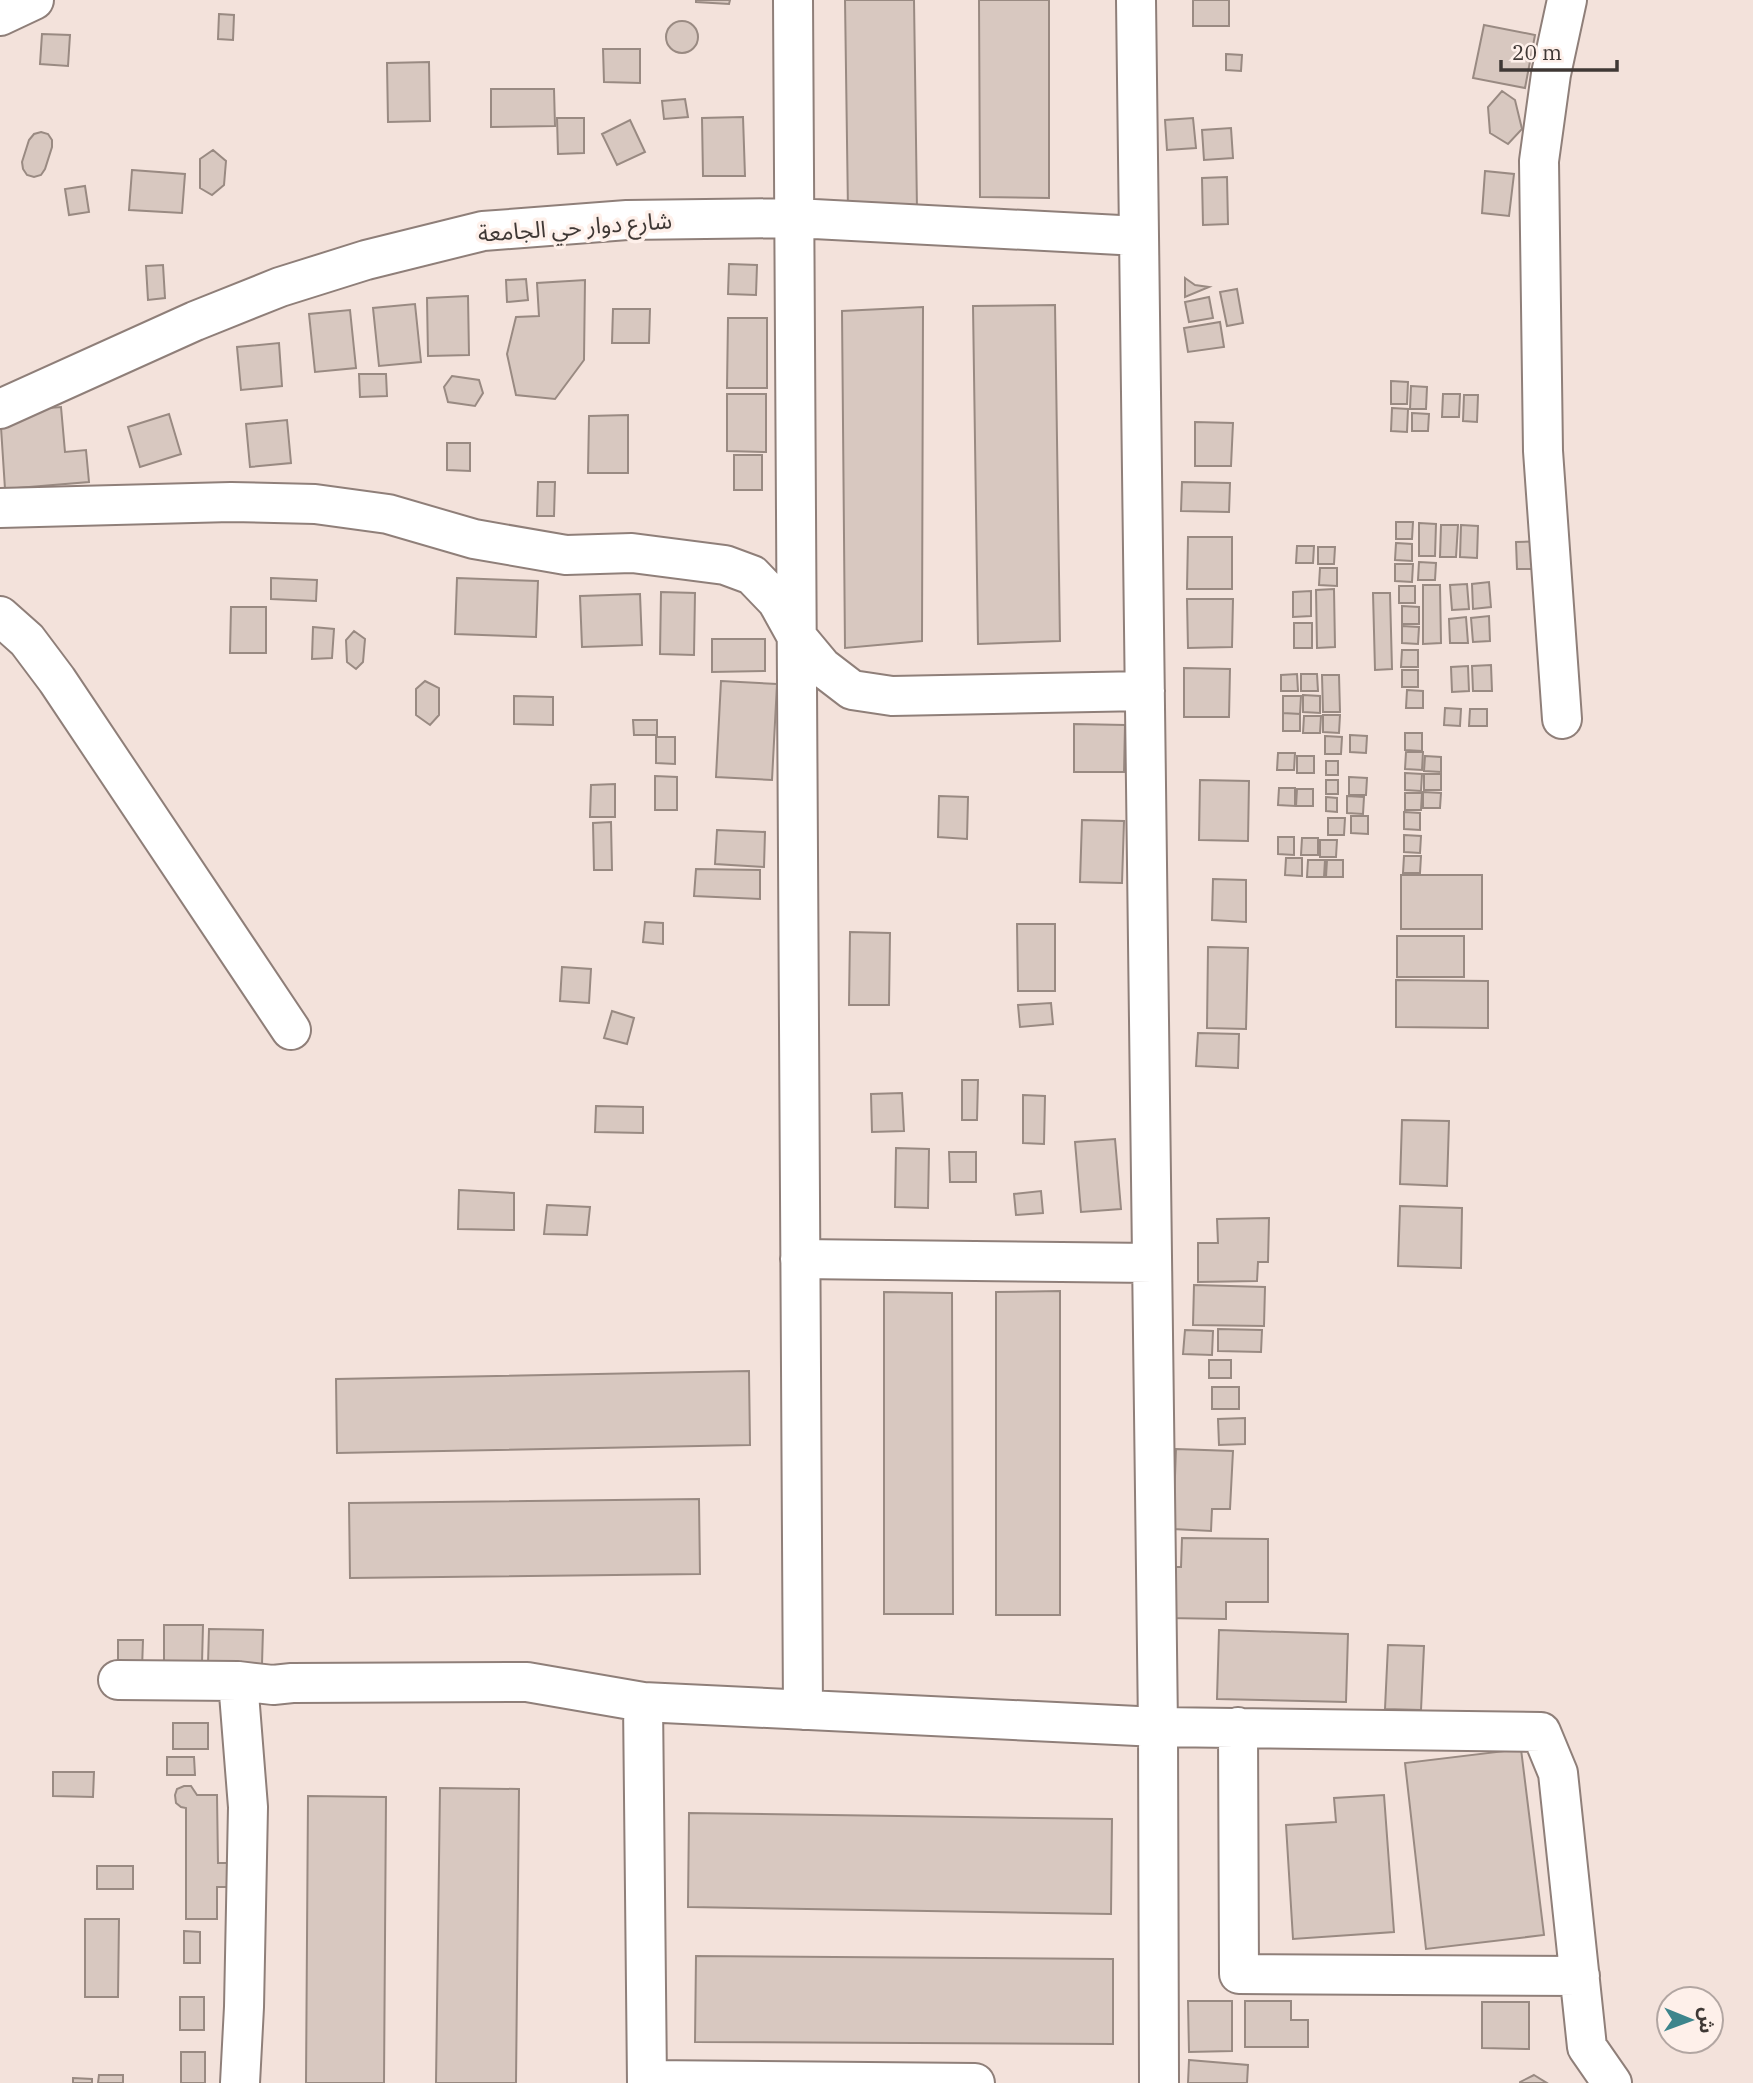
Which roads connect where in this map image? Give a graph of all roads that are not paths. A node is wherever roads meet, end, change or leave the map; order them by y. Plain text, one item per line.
1 (34, 0) edge
2 (793, 0) edge
3 (1136, 0) edge
4 (1567, 0) edge
5 (0, 16) edge
6 (795, 218) junction
7 (1139, 236) junction
8 (0, 409) edge
9 (0, 508) edge
10 (0, 616) edge
11 (797, 637) junction
12 (1144, 691) junction
13 (1562, 719) dead end
14 (291, 1030) dead end
15 (800, 1259) junction
16 (1152, 1263) junction
17 (118, 1680) dead end
18 (238, 1681) junction
19 (643, 1702) junction
20 (803, 1710) junction
21 (1158, 1727) junction
22 (1238, 1727) junction
23 (1580, 1976) junction
24 (1587, 2047) junction
25 (647, 2081) edge
26 (240, 2083) edge
27 (975, 2083) edge
28 (1159, 2083) edge
29 (1574, 2083) edge
30 (1612, 2083) edge

1 - 5 street
2 - 6 street
3 - 7 street
4 - 13 street
6 - 7 street, شارع دوار حي الجامعة
6 - 8 street, شارع دوار حي الجامعة
6 - 11 street
7 - 12 street
9 - 11 street
10 - 14 street
11 - 12 street
11 - 15 street
12 - 16 street
15 - 16 street
15 - 20 street
16 - 21 street
17 - 18 street
18 - 19 street
18 - 26 street
19 - 20 street
19 - 25 street
20 - 21 street
21 - 22 street
21 - 28 street
22 - 23 street
22 - 23 street
23 - 24 street
24 - 29 street
24 - 30 street
25 - 27 street

